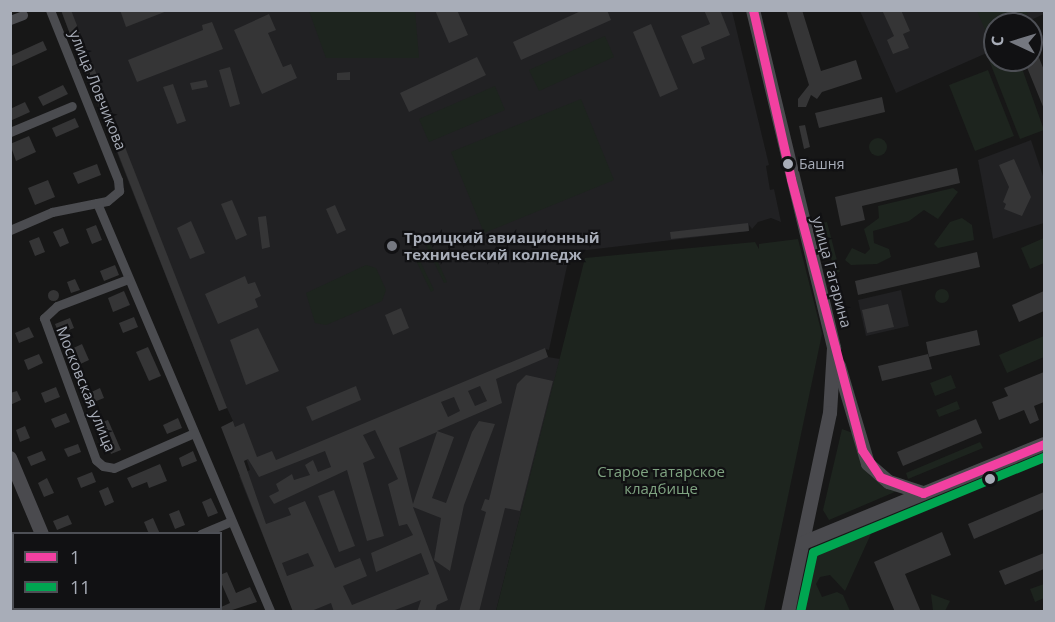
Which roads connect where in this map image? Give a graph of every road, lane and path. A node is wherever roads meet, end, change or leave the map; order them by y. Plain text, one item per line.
1 (50, 10) edge
2 (753, 10) edge
3 (23, 15) dead end
4 (10, 20) edge
5 (72, 106) dead end
6 (10, 132) edge
7 (97, 203) junction
8 (10, 230) edge
9 (128, 279) junction
10 (834, 348) junction
11 (194, 434) junction
12 (1044, 444) edge
13 (10, 458) edge
14 (923, 493) junction
15 (231, 521) junction
16 (41, 532) edge
17 (206, 532) edge
18 (803, 543) junction
19 (271, 612) edge
20 (788, 612) edge

1 - 7 street, улица Ловчикова
2 - 10 main road, улица Гагарина
3 - 4 street
5 - 6 street
7 - 8 street
7 - 9 street
9 - 11 street
9 - 11 street, Московская улица
10 - 14 main road
10 - 18 main road, улица Гагарина
11 - 15 street
12 - 14 main road
13 - 16 main road
14 - 18 main road
15 - 17 street
15 - 19 street
18 - 20 main road, улица Гагарина

